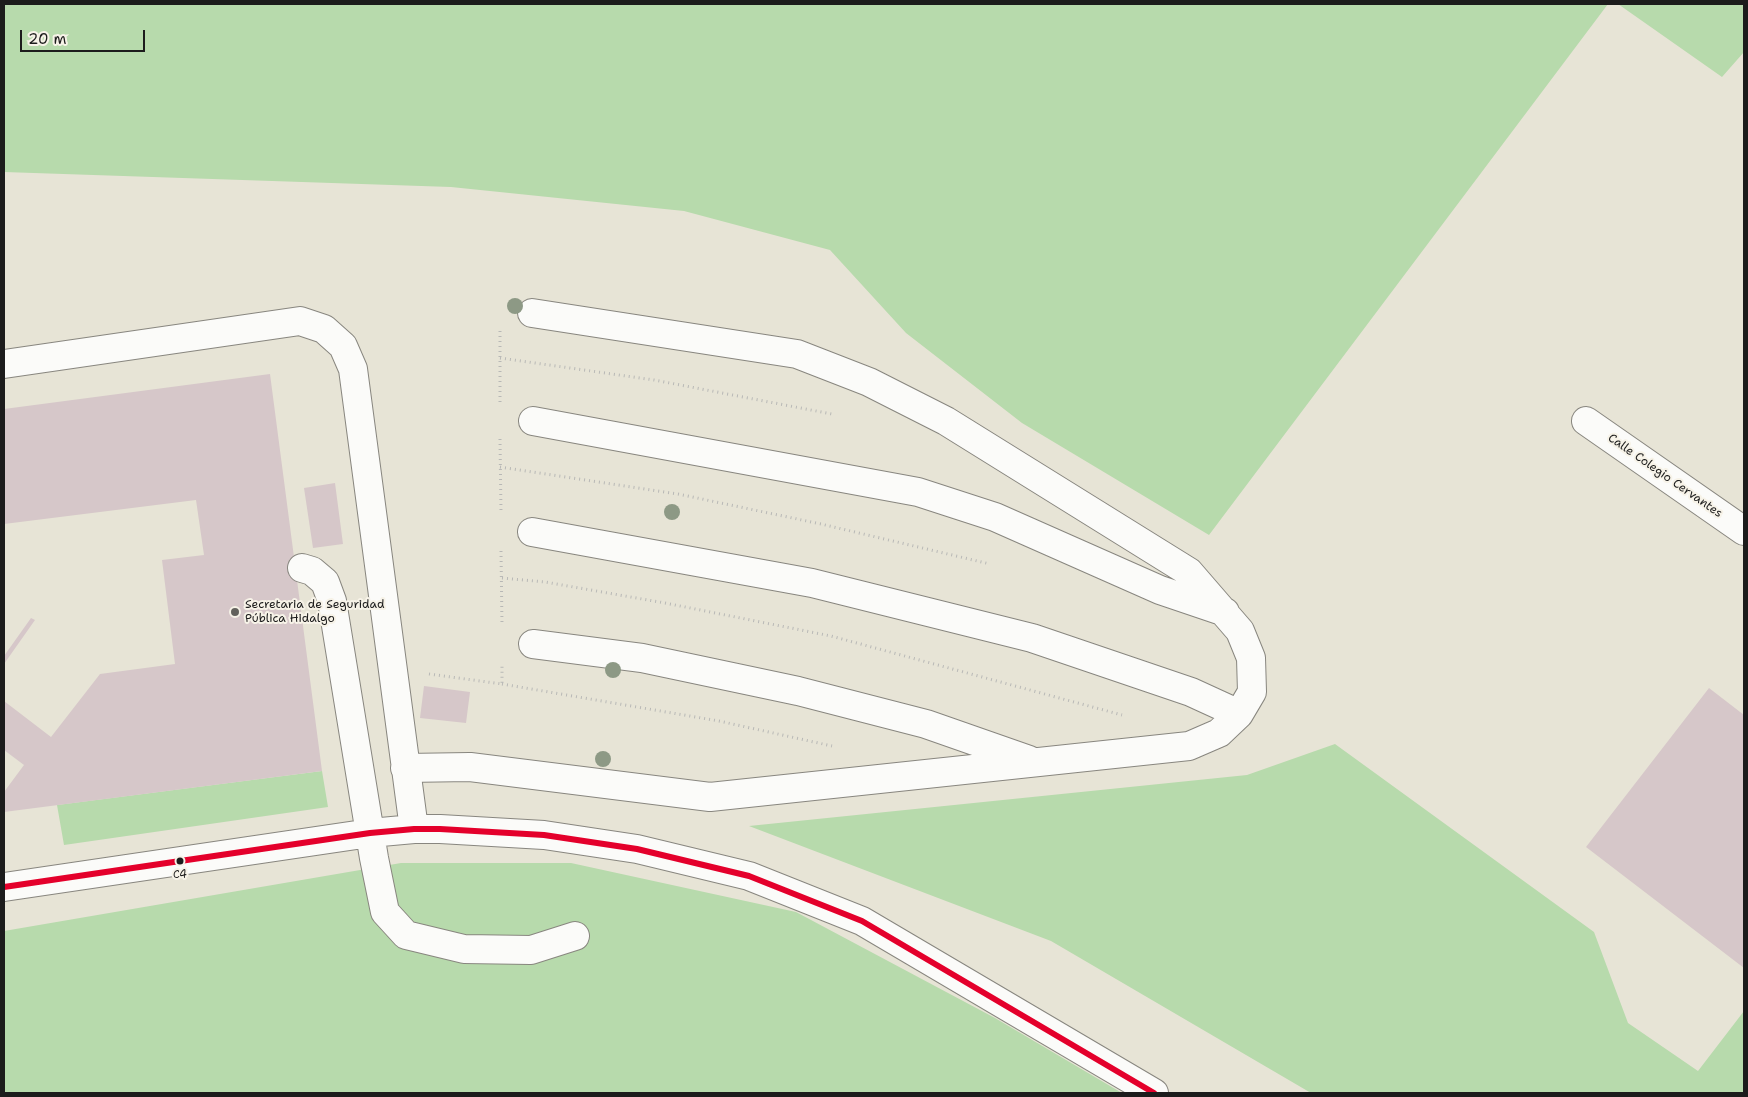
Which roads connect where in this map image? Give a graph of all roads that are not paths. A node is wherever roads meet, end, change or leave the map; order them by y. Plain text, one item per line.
1 (532, 313) dead end
2 (4, 364) edge
3 (533, 421) dead end
4 (1586, 421) dead end
5 (1744, 531) edge
6 (532, 532) dead end
7 (302, 568) dead end
8 (1225, 612) junction
9 (533, 644) dead end
10 (1240, 714) junction
11 (1036, 762) junction
12 (405, 768) junction
13 (414, 829) junction
14 (370, 833) junction
15 (4, 887) edge
16 (575, 936) dead end
17 (1154, 1093) edge

1 - 8 street
2 - 12 street
3 - 8 street
4 - 5 street, Calle Colegio Cervantes
6 - 10 street
7 - 14 street
8 - 10 street
9 - 11 street
10 - 11 street
11 - 12 street
12 - 13 street
13 - 14 street
13 - 17 street
14 - 15 street
14 - 16 street

